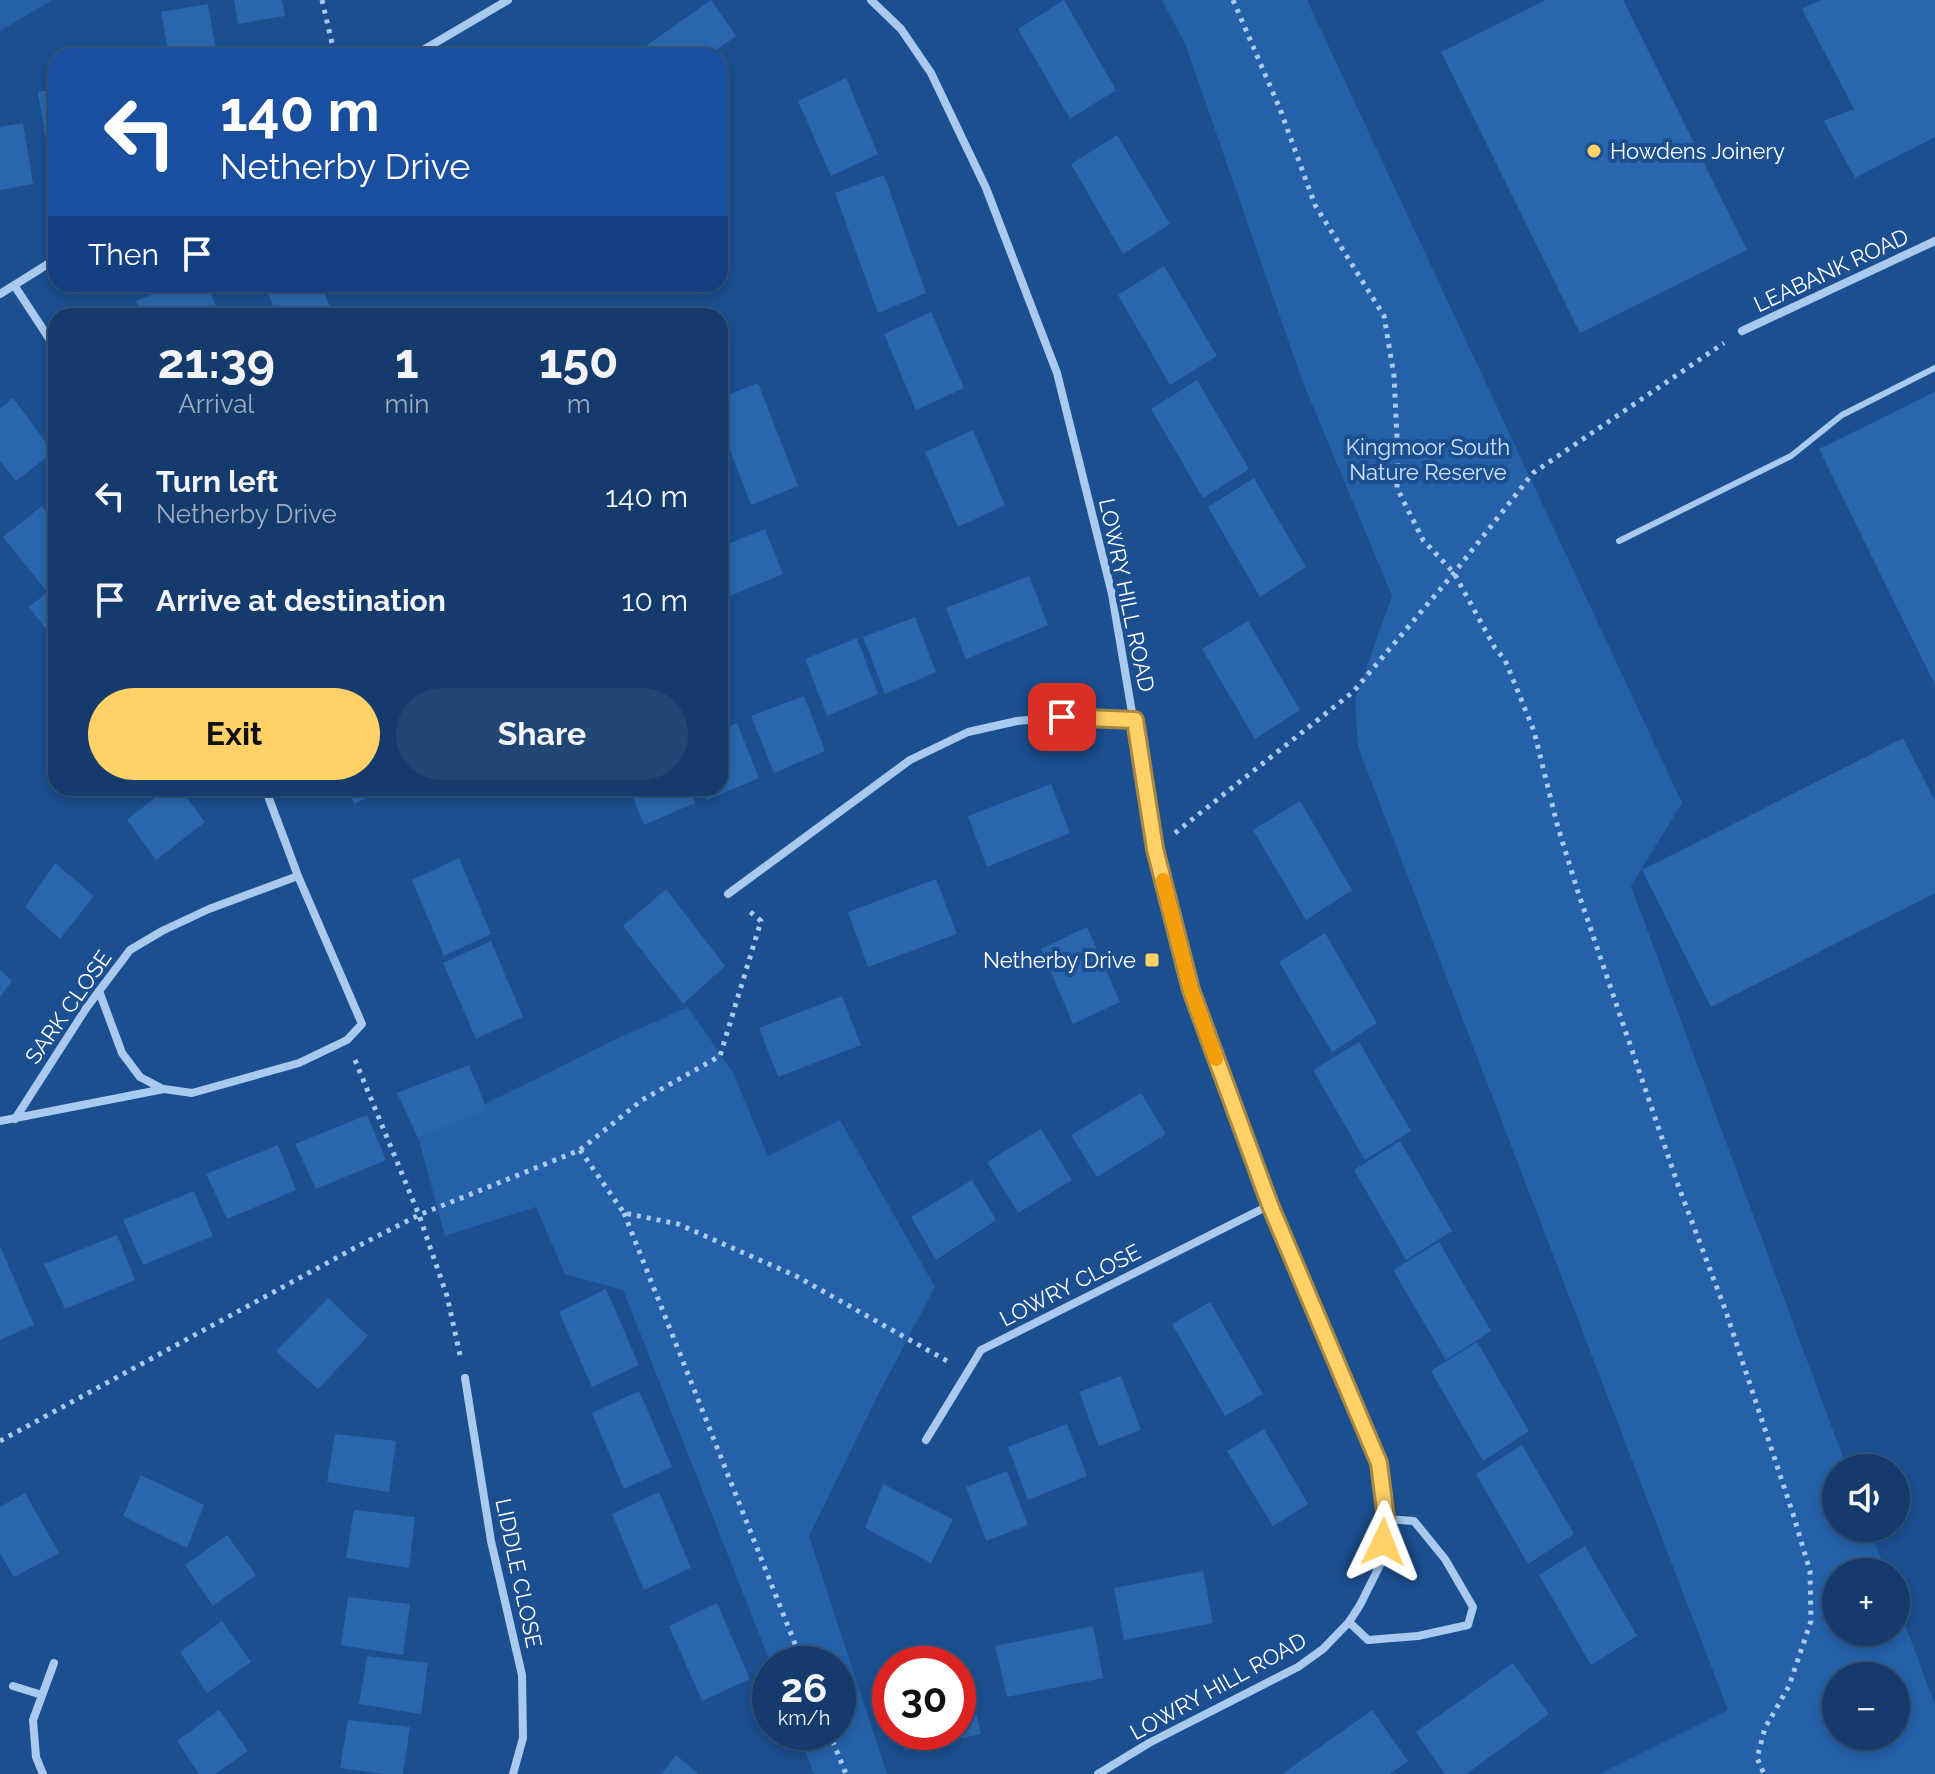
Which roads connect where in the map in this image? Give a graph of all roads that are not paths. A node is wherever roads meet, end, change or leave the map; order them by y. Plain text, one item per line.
1 (508, 0) edge
2 (871, 0) edge
3 (427, 48) edge
4 (1935, 241) edge
5 (48, 264) edge
6 (14, 285) junction
7 (0, 294) edge
8 (1742, 331) road end
9 (48, 337) edge
10 (1935, 368) edge
11 (1619, 541) dead end
12 (1135, 720) junction
13 (268, 796) edge
14 (298, 876) junction
15 (728, 894) dead end
16 (99, 991) junction
17 (164, 1089) junction
18 (15, 1119) junction
19 (0, 1121) edge
20 (1270, 1205) junction
21 (465, 1378) road end
22 (926, 1440) dead end
23 (1386, 1519) junction
24 (1349, 1622) junction
25 (54, 1663) dead end
26 (13, 1686) dead end
27 (42, 1695) junction
28 (43, 1774) edge
29 (513, 1774) edge
30 (1098, 1774) edge

1 - 3 street
2 - 12 street, LOWRY HILL ROAD
4 - 8 street, LEABANK ROAD
5 - 6 street
6 - 7 street
6 - 9 street
10 - 11 lane
12 - 15 street
12 - 20 street, LOWRY HILL ROAD
13 - 14 street
14 - 16 street, SARK CLOSE
14 - 17 street
16 - 17 street
16 - 18 street, SARK CLOSE
17 - 18 street
18 - 19 street
20 - 22 street, LOWRY CLOSE
20 - 23 street, LOWRY HILL ROAD
21 - 29 street, LIDDLE CLOSE
23 - 24 street, LOWRY HILL ROAD
23 - 24 street
24 - 30 street, LOWRY HILL ROAD
25 - 27 street
26 - 27 street
27 - 28 street

